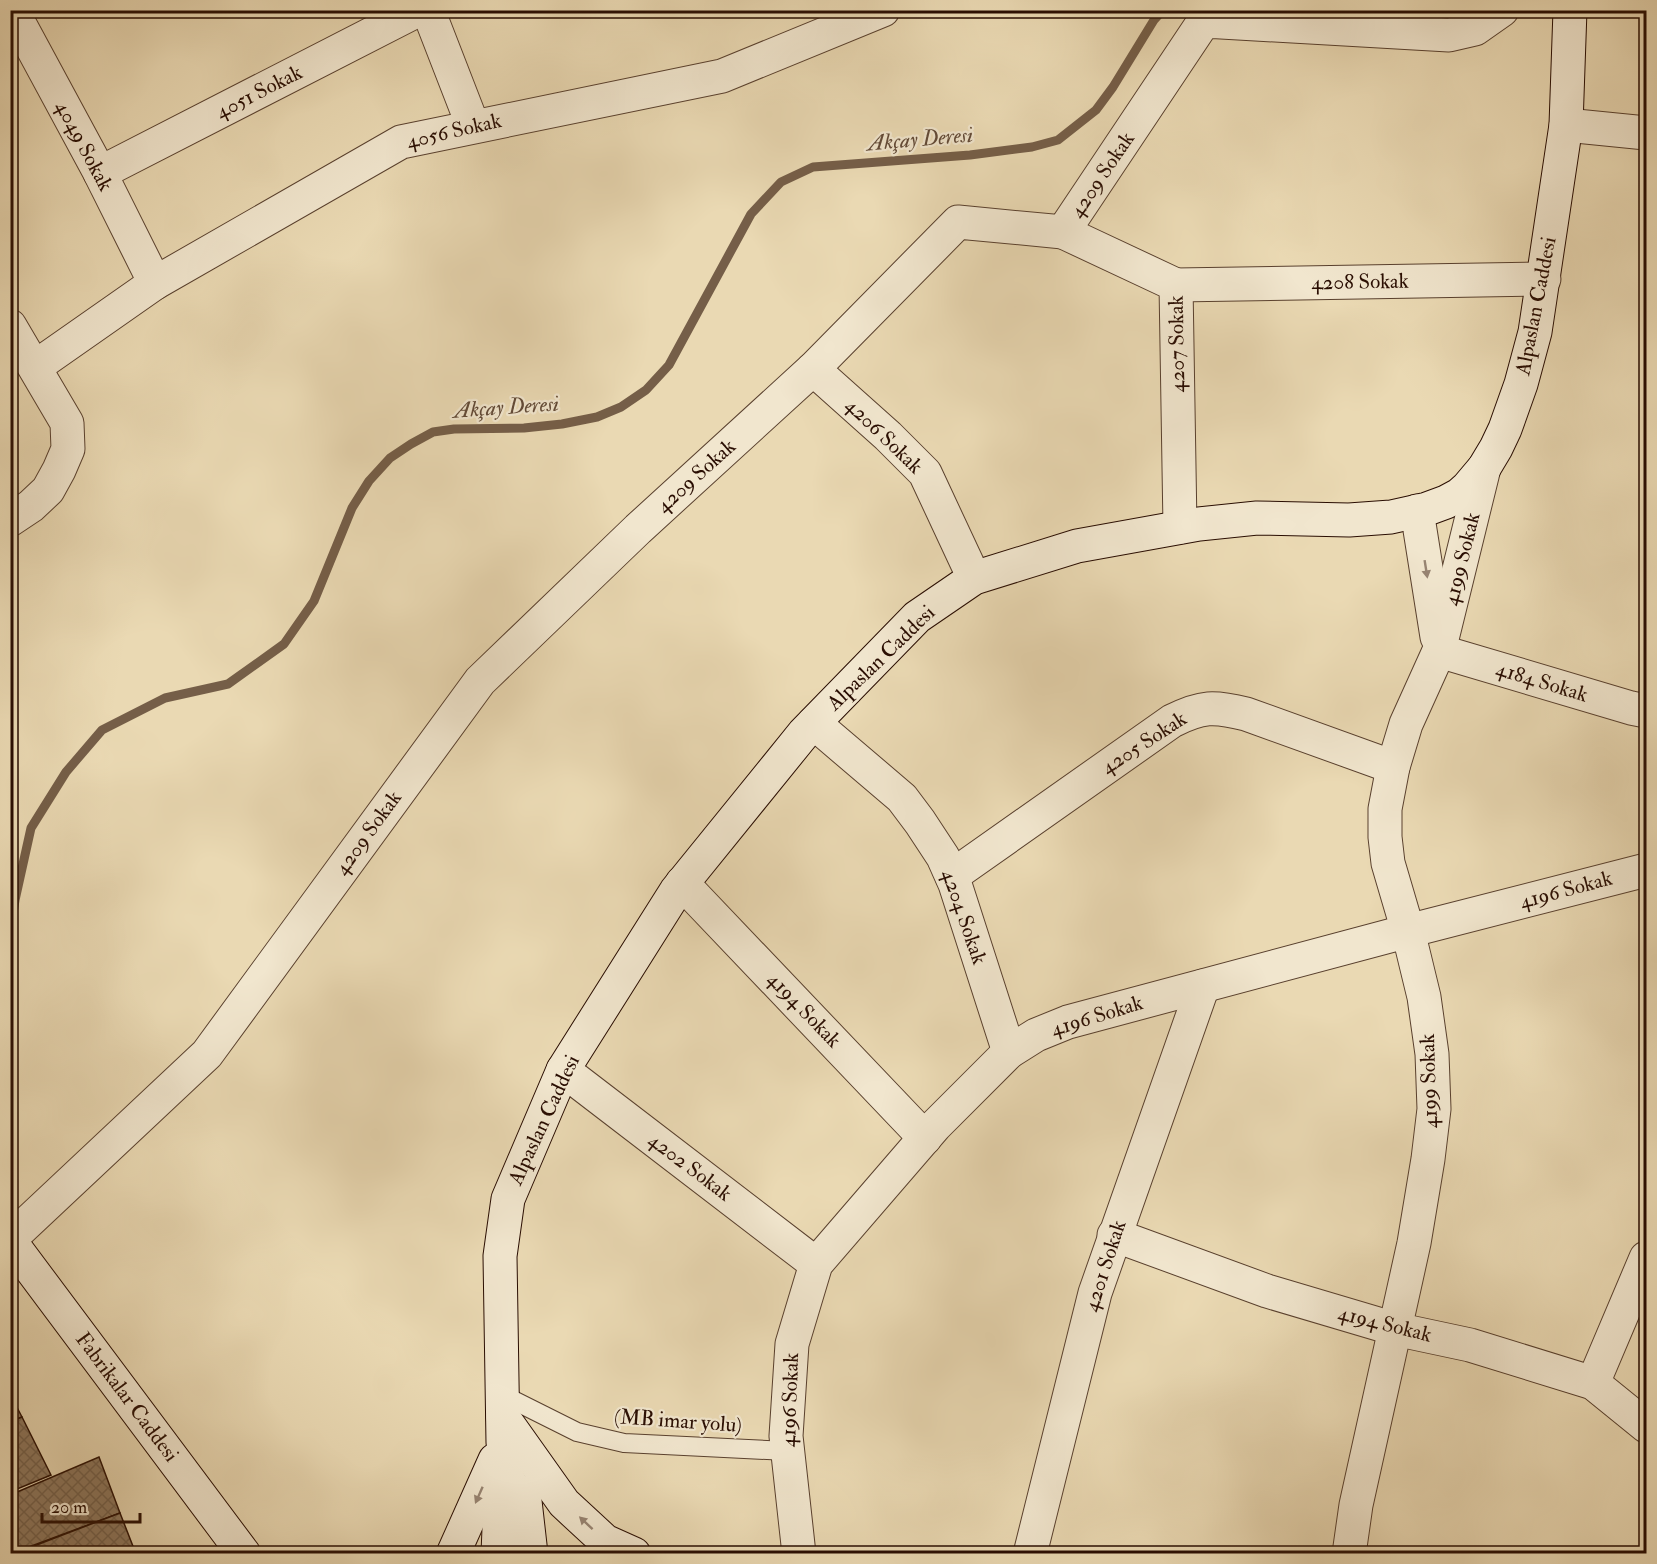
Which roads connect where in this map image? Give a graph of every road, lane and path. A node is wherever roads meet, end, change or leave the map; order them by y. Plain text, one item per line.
1 (12, 10) edge
2 (418, 10) edge
3 (428, 10) edge
4 (883, 10) edge
5 (1502, 10) edge
6 (1570, 10) edge
7 (1566, 125) junction
8 (473, 126) junction
9 (1647, 133) edge
10 (100, 173) junction
11 (1063, 232) junction
12 (1544, 279) junction
13 (155, 283) junction
14 (1176, 285) junction
15 (10, 326) edge
16 (35, 368) junction
17 (813, 369) junction
18 (1484, 468) junction
19 (1417, 511) junction
20 (10, 520) edge
21 (1180, 527) junction
22 (974, 578) junction
23 (1439, 651) junction
24 (1647, 711) edge
25 (814, 723) junction
26 (1393, 767) junction
27 (1647, 870) edge
28 (952, 876) junction
29 (682, 883) junction
30 (1408, 931) junction
31 (1203, 986) junction
32 (1009, 1052) junction
33 (563, 1070) junction
34 (925, 1138) junction
35 (1114, 1235) junction
36 (10, 1240) edge
37 (1647, 1258) edge
38 (816, 1264) junction
39 (1395, 1329) junction
40 (1593, 1383) junction
41 (503, 1418) junction
42 (1647, 1426) edge
43 (787, 1451) junction
44 (508, 1480) junction
45 (246, 1552) edge
46 (453, 1554) edge
47 (498, 1554) edge
48 (531, 1554) edge
49 (634, 1554) edge
50 (799, 1554) edge
51 (1030, 1554) edge
52 (1349, 1554) edge

1 - 10 street, 4049 Sokak
2 - 10 street, 4051 Sokak
3 - 8 street
4 - 8 street, 4056 Sokak
5 - 11 street, 4209 Sokak
6 - 7 street, Alpaslan Caddesi
7 - 9 street
7 - 12 street, Alpaslan Caddesi
8 - 13 street, 4056 Sokak
10 - 13 street, 4049 Sokak
11 - 14 street, 4207 Sokak
11 - 17 street, 4209 Sokak
12 - 14 street, 4208 Sokak
12 - 18 street, Alpaslan Caddesi
13 - 16 street, 4056 Sokak
14 - 21 street, 4207 Sokak
15 - 16 street
16 - 20 street
17 - 22 street, 4206 Sokak
17 - 36 street, 4209 Sokak
18 - 19 street, Alpaslan Caddesi
18 - 23 street, 4199 Sokak
19 - 21 street, Alpaslan Caddesi
19 -> 23 street, 4199 Sokak
21 - 22 street, Alpaslan Caddesi
22 - 25 street, Alpaslan Caddesi
23 - 24 street, 4184 Sokak
23 - 26 street, 4199 Sokak
25 - 28 street, 4204 Sokak
25 - 29 street, Alpaslan Caddesi
26 - 28 street, 4205 Sokak
26 - 30 street, 4199 Sokak
27 - 30 street, 4196 Sokak
28 - 32 street, 4204 Sokak
29 - 33 street, Alpaslan Caddesi
29 - 34 street, 4194 Sokak
30 - 31 street, 4196 Sokak
30 - 39 street, 4199 Sokak
31 - 32 street, 4196 Sokak
31 - 35 street, 4201 Sokak
32 - 34 street, 4196 Sokak
33 - 38 street, 4202 Sokak
33 - 41 street, Alpaslan Caddesi
34 - 38 street, 4196 Sokak
35 - 39 street, 4194 Sokak
35 - 51 street, 4201 Sokak
36 - 45 street, Fabrikalar Caddesi
37 - 40 street
38 - 43 street, 4196 Sokak
39 - 40 street, 4194 Sokak
39 - 52 street, 4199 Sokak
40 - 42 street, 4194 Sokak
41 - 43 lane, (MB imar yolu)
41 - 44 street, Alpaslan Caddesi
41 -> 46 street
49 -> 41 street
43 - 50 street, 4196 Sokak
44 - 47 street
44 - 48 street

